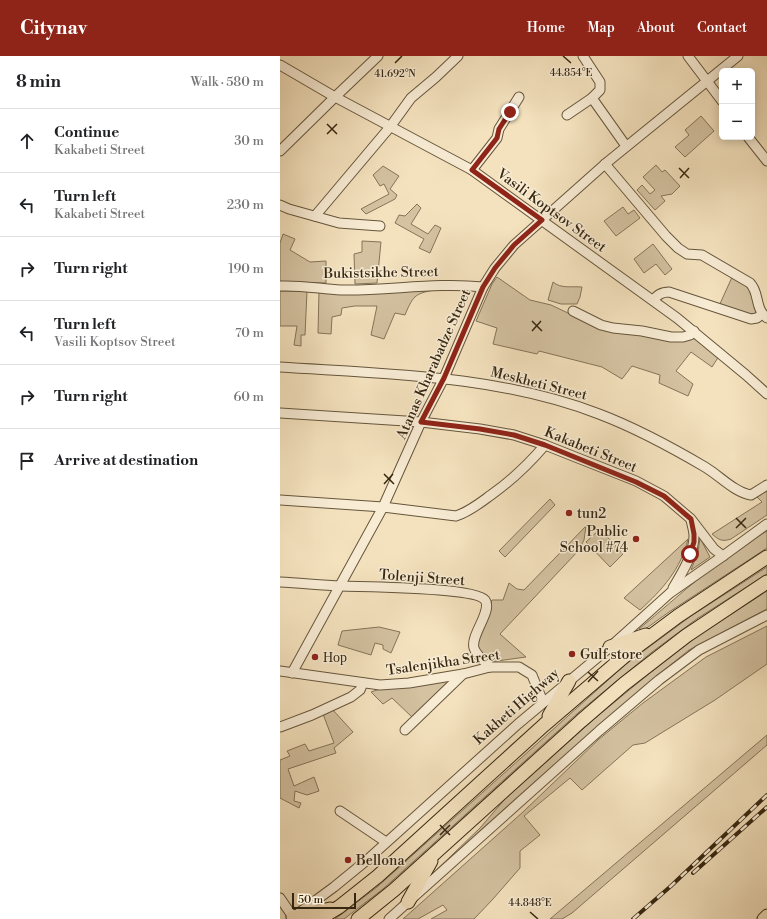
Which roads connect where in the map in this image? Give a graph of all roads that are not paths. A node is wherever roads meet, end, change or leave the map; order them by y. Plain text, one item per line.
1 (378, 56) edge
2 (458, 56) edge
3 (583, 56) edge
4 (688, 56) edge
5 (738, 56) edge
6 (280, 65) edge
7 (707, 81) junction
8 (334, 97) junction
9 (519, 97) dead end
10 (719, 97) edge
11 (592, 98) junction
12 (567, 115) dead end
13 (390, 127) junction
14 (750, 140) edge
15 (626, 146) junction
16 (280, 151) edge
17 (767, 161) edge
18 (605, 164) junction
19 (472, 170) junction
20 (280, 205) edge
21 (315, 216) junction
22 (542, 220) junction
23 (380, 226) dead end
24 (280, 286) edge
25 (483, 287) junction
26 (653, 300) junction
27 (573, 311) dead end
28 (764, 316) edge
29 (694, 331) junction
30 (280, 367) edge
31 (444, 378) junction
32 (767, 394) edge
33 (280, 413) edge
34 (421, 422) junction
35 (545, 445) junction
36 (767, 485) edge
37 (280, 500) edge
38 (383, 506) junction
39 (691, 519) junction
40 (767, 524) edge
41 (723, 556) junction
42 (767, 557) edge
43 (280, 582) edge
44 (767, 582) edge
45 (340, 586) junction
46 (670, 593) junction
47 (767, 615) edge
48 (655, 632) junction
49 (610, 647) junction
50 (490, 667) junction
51 (280, 671) edge
52 (292, 673) junction
53 (464, 674) junction
54 (569, 681) junction
55 (363, 683) junction
56 (543, 702) junction
57 (544, 725) junction
58 (280, 727) edge
59 (405, 730) dead end
60 (340, 811) dead end
61 (386, 842) junction
62 (436, 851) junction
63 (280, 898) edge
64 (408, 902) junction
65 (339, 907) junction
66 (767, 915) edge
67 (292, 918) edge
68 (319, 919) edge
69 (358, 919) edge
70 (388, 919) edge
71 (763, 919) edge

1 - 8 street
2 - 13 street
3 - 11 street
4 - 7 street
5 - 7 street, Atanas Kharabadze Street
6 - 8 street, Vasili Koptsov Street
7 - 10 street
7 - 15 street, Atanas Kharabadze Street
8 - 13 street, Vasili Koptsov Street
8 - 16 street
9 - 19 street
11 - 12 street
11 - 15 street
13 - 19 street, Vasili Koptsov Street
13 - 21 street
14 - 17 street
15 - 18 street, Atanas Kharabadze Street
18 - 22 street, Atanas Kharabadze Street
18 - 28 street
19 - 22 street, Vasili Koptsov Street
20 - 21 street
21 - 23 street
22 - 25 street, Atanas Kharabadze Street
22 - 26 street, Vasili Koptsov Street
24 - 25 street, Bukistsikhe Street
25 - 31 street, Atanas Kharabadze Street
26 - 28 street
26 - 29 street, Vasili Koptsov Street
27 - 29 street
29 - 32 street, Vasili Koptsov Street
30 - 31 street, Meskheti Street
31 - 34 street, Atanas Kharabadze Street
31 - 36 street, Meskheti Street
33 - 34 street, Kakabeti Street
34 - 35 street, Kakabeti Street
34 - 38 street, Atanas Kharabadze Street
35 - 38 street
35 - 39 street, Kakabeti Street
37 - 38 street
38 - 45 street, Atanas Kharabadze Street
39 - 41 street, Kakabeti Street
39 - 46 street
40 - 41 street, Kakheti Highway
41 - 46 street, Kakheti Highway
42 - 48 highway
43 - 45 street, Tolenji Street
44 - 62 highway
45 - 50 street, Tolenji Street
45 - 52 street, Atanas Kharabadze Street
46 - 49 street, Kakheti Highway
47 - 64 street
48 - 49 highway
48 - 57 highway
49 - 54 street, Kakheti Highway
50 - 53 street, Tsalenjikha Street
50 - 56 street, Tsalenjikha Street
51 - 52 street, Tsalenjikha Street
52 - 55 street, Tsalenjikha Street
53 - 55 street, Tsalenjikha Street
53 - 59 street
54 - 56 street, Kakheti Highway
54 - 57 highway
55 - 58 street
56 - 61 street, Kakheti Highway
57 - 65 highway
60 - 61 street
61 - 67 street, Kakheti Highway
62 - 64 highway
62 - 69 highway
63 - 67 street
64 - 70 street
65 - 67 highway
65 - 68 highway
66 - 71 main road

